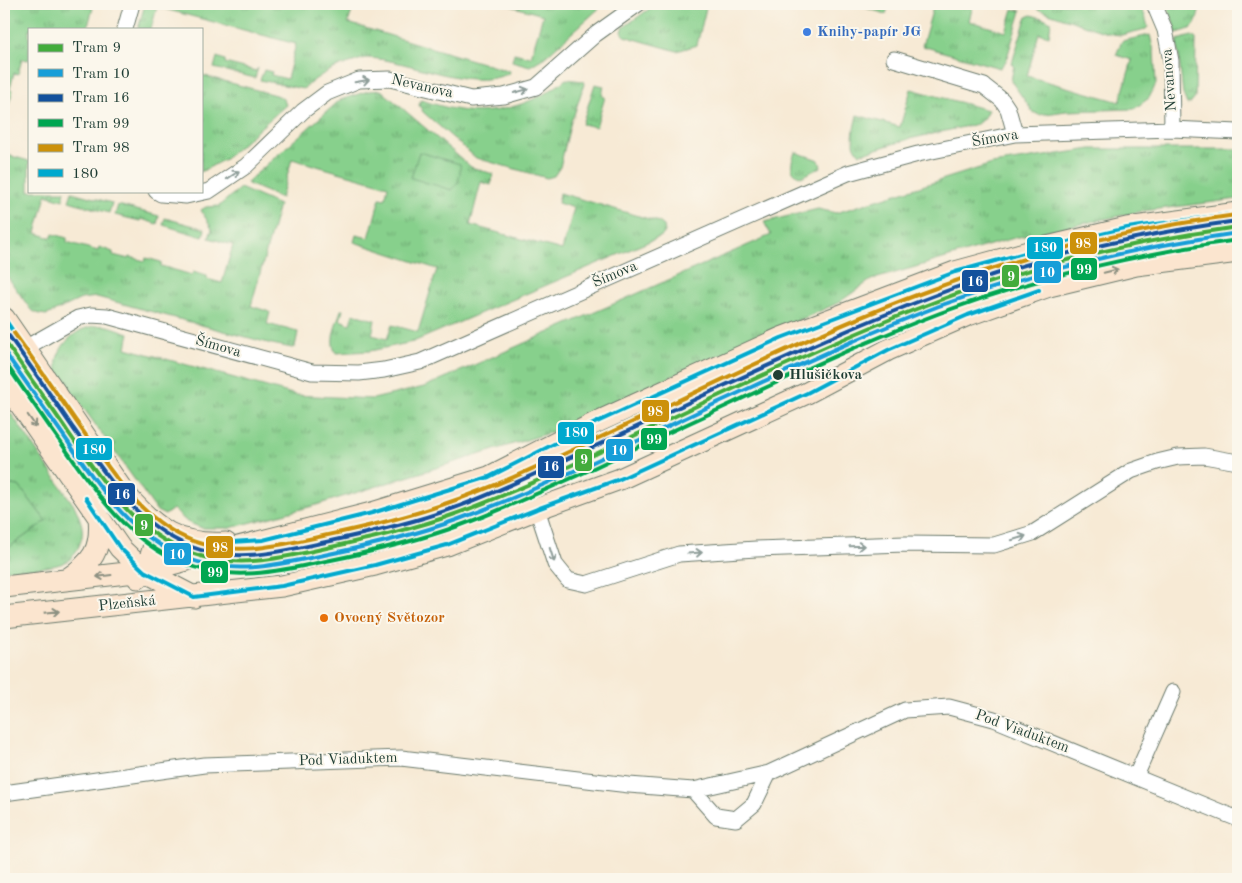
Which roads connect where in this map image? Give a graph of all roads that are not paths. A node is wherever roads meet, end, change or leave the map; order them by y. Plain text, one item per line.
1 (132, 4) edge
2 (638, 4) edge
3 (1154, 4) edge
4 (125, 28) edge
5 (894, 59) dead end
6 (1172, 129) junction
7 (1238, 132) edge
8 (1015, 134) junction
9 (158, 192) edge
10 (1238, 213) edge
11 (1238, 252) edge
12 (4, 318) edge
13 (25, 348) junction
14 (4, 360) edge
15 (4, 381) edge
16 (1238, 462) edge
17 (537, 508) junction
18 (99, 517) junction
19 (155, 525) junction
20 (263, 540) junction
21 (144, 572) junction
22 (64, 581) junction
23 (4, 587) edge
24 (194, 597) junction
25 (113, 606) junction
26 (4, 617) edge
27 (1173, 692) dead end
28 (769, 773) junction
29 (1136, 776) junction
30 (693, 790) junction
31 (4, 793) edge
32 (1238, 818) edge

1 - 4 street
9 -> 2 street, Nevanova
3 - 6 street, Nevanova
5 - 8 street
6 - 7 street, Šímova
6 - 8 street, Šímova
8 - 13 street, Šímova
10 - 20 main road, Plzeňská
17 -> 11 main road, Plzeňská
12 - 13 main road
13 - 14 street, Šímova
13 - 19 main road
15 -> 18 main road
17 -> 16 street
17 - 24 main road, Plzeňská
18 - 21 main road
18 - 22 main road
19 - 20 main road
19 - 21 main road
20 - 21 main road, Plzeňská
21 -> 22 main road, Plzeňská
21 - 24 main road
21 - 25 main road
22 - 23 main road, Plzeňská
24 - 25 main road, Plzeňská
26 -> 25 main road, Plzeňská
27 - 29 street
28 - 29 street, Pod Viaduktem
28 - 30 street, Pod Viaduktem
28 - 30 street
29 - 32 street, Pod Viaduktem
30 - 31 street, Pod Viaduktem

